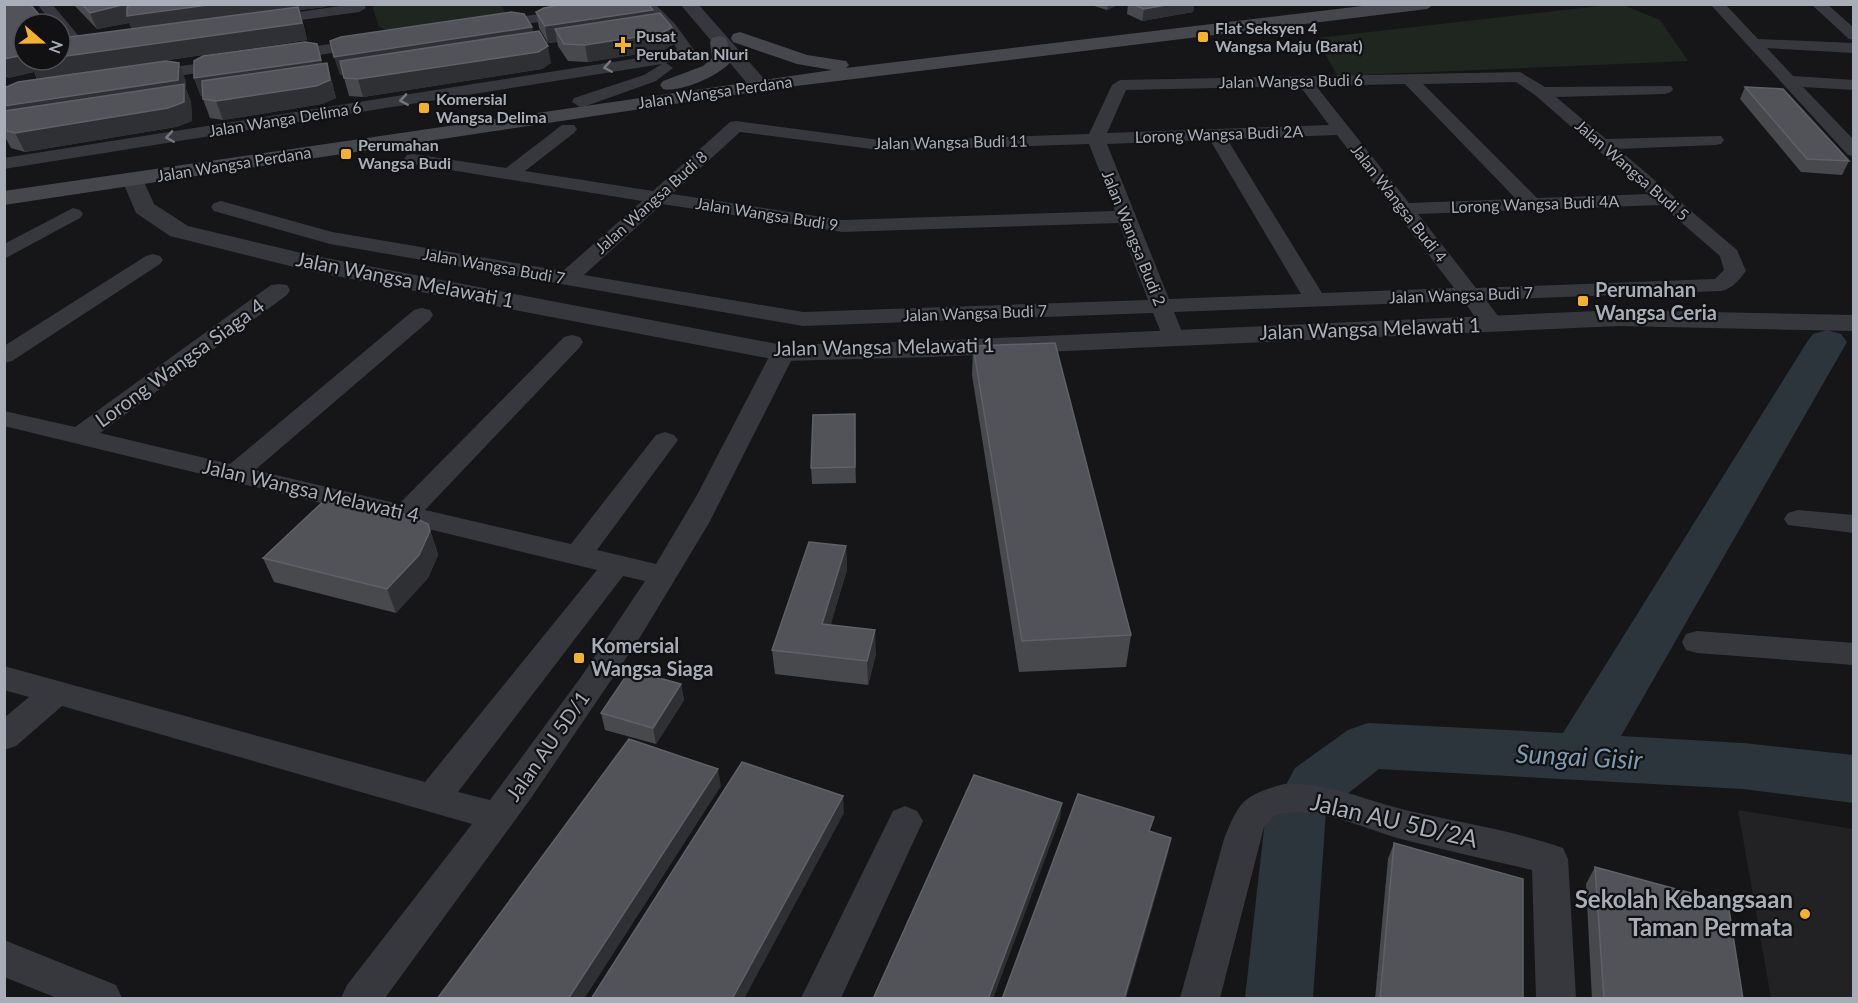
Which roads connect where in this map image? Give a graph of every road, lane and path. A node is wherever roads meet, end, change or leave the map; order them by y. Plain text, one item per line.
1 (44, 4) edge
2 (517, 4) edge
3 (646, 4) edge
4 (688, 4) edge
5 (710, 4) edge
6 (1343, 4) edge
7 (1427, 4) edge
8 (1718, 4) edge
9 (1818, 4) edge
10 (358, 6) edge
11 (593, 10) edge
12 (527, 20) junction
13 (245, 24) edge
14 (472, 28) edge
15 (1854, 36) edge
16 (740, 38) junction
17 (119, 42) edge
18 (719, 42) junction
19 (1753, 43) junction
20 (1854, 48) edge
21 (263, 59) edge
22 (651, 61) junction
23 (241, 62) edge
24 (841, 65) junction
25 (1520, 77) joint
26 (129, 78) edge
27 (1408, 78) junction
28 (766, 79) junction
29 (1304, 81) junction
30 (1788, 81) junction
31 (1854, 84) edge
32 (663, 88) junction
33 (1665, 89) dead end
34 (1542, 92) junction
35 (580, 102) junction
36 (736, 126) joint
37 (568, 129) dead end
38 (1342, 130) junction
39 (1215, 134) junction
40 (1095, 138) junction
41 (1715, 140) dead end
42 (1602, 144) junction
43 (1854, 151) edge
44 (413, 159) dead end
45 (4, 164) edge
46 (510, 174) junction
47 (133, 180) junction
48 (4, 187) edge
49 (4, 198) edge
50 (656, 198) junction
51 (1666, 199) junction
52 (1532, 204) junction
53 (221, 207) dead end
54 (1404, 209) junction
55 (73, 214) dead end
56 (1125, 217) junction
57 (4, 253) edge
58 (153, 260) dead end
59 (1735, 271) joint
60 (567, 279) junction
61 (279, 290) dead end
62 (1471, 295) junction
63 (1315, 300) junction
64 (1161, 306) junction
65 (422, 315) dead end
66 (1854, 323) edge
67 (1493, 324) junction
68 (1173, 337) junction
69 (572, 342) dead end
70 (783, 353) junction
71 (4, 356) edge
72 (4, 418) edge
73 (80, 436) junction
74 (665, 440) dead end
75 (236, 473) junction
76 (405, 514) junction
77 (1798, 519) dead end
78 (1854, 524) edge
79 (578, 555) junction
80 (617, 564) junction
81 (664, 576) junction
82 (1697, 642) dead end
83 (1854, 654) edge
84 (4, 678) edge
85 (56, 693) junction
86 (4, 737) edge
87 (433, 798) junction
88 (498, 817) junction
89 (906, 821) dead end
90 (4, 958) edge
91 (102, 999) edge
92 (361, 999) edge
93 (821, 999) edge
94 (1200, 999) edge
95 (1556, 999) edge

1 - 17 street
2 - 12 street
3 - 22 street, Jalan Wanga Delima 6
4 - 18 street
5 - 16 street
6 - 24 main road, Jalan Wangsa Perdana
7 - 28 main road, Jalan Wangsa Perdana
8 - 19 street
9 - 15 street
10 - 13 street
10 - 21 street
11 - 12 street
12 - 14 street
16 - 24 main road
16 - 28 street
18 - 28 street
18 - 32 main road
19 - 20 street
19 - 30 street
22 - 35 street
22 -> 45 street, Jalan Wanga Delima 6
23 - 26 street
24 - 28 main road, Jalan Wangsa Perdana
25 - 27 street, Jalan Wangsa Budi 6
25 - 34 street, Jalan Wangsa Budi 5
27 - 29 street, Jalan Wangsa Budi 6
27 - 52 street
28 - 32 main road, Jalan Wangsa Perdana
28 - 47 main road, Jalan Wangsa Perdana
29 - 38 street, Jalan Wangsa Budi 4
29 - 40 street, Jalan Wangsa Budi 6
30 - 31 street
30 - 43 street
32 - 35 main road, Jalan Wangsa Perdana
33 - 34 street
34 - 42 street, Jalan Wangsa Budi 5
35 - 48 main road, Jalan Wangsa Perdana
36 - 40 street, Jalan Wangsa Budi 11
36 - 50 street, Jalan Wangsa Budi 8
37 - 46 street
38 - 39 street, Lorong Wangsa Budi 2A
38 - 54 street, Jalan Wangsa Budi 4
39 - 40 street, Lorong Wangsa Budi 2A
39 - 63 street
40 - 56 street, Jalan Wangsa Budi 2
41 - 42 street
42 - 51 street, Jalan Wangsa Budi 5
44 - 46 street, Jalan Wangsa Budi 9
46 - 50 street, Jalan Wangsa Budi 9
47 - 49 main road, Jalan Wangsa Perdana
47 - 70 street, Jalan Wangsa Melawati 1
50 - 56 street, Jalan Wangsa Budi 9
50 - 60 street, Jalan Wangsa Budi 8
51 - 52 street, Lorong Wangsa Budi 4A
51 - 59 street, Jalan Wangsa Budi 5
52 - 54 street, Lorong Wangsa Budi 4A
53 - 60 street, Jalan Wangsa Budi 7
54 - 62 street, Jalan Wangsa Budi 4
55 - 57 street
56 - 64 street, Jalan Wangsa Budi 2
58 - 71 street
59 - 62 street, Jalan Wangsa Budi 7
60 - 64 street, Jalan Wangsa Budi 7
61 - 73 street, Lorong Wangsa Siaga 4
62 - 63 street, Jalan Wangsa Budi 7
62 - 67 street, Jalan Wangsa Budi 4
63 - 64 street, Jalan Wangsa Budi 7
64 - 68 street, Jalan Wangsa Budi 2
65 - 75 street
66 - 67 street, Jalan Wangsa Melawati 1
67 - 68 street, Jalan Wangsa Melawati 1
68 - 70 street, Jalan Wangsa Melawati 1
69 - 76 street
70 - 81 street, Jalan AU 5D/1
72 - 73 street, Jalan Wangsa Melawati 4
73 - 75 street, Jalan Wangsa Melawati 4
74 - 79 street
75 - 76 street, Jalan Wangsa Melawati 4
76 - 79 street, Jalan Wangsa Melawati 4
77 - 78 street
79 - 80 street, Jalan Wangsa Melawati 4
80 - 81 street, Jalan Wangsa Melawati 4
80 - 87 street
81 - 88 street, Jalan AU 5D/1
82 - 83 street
84 - 85 street
85 - 86 street
85 - 87 street
87 - 88 street
88 - 92 street, Jalan AU 5D/1
89 - 93 street
90 - 91 street
94 - 95 street, Jalan AU 5D/2A

